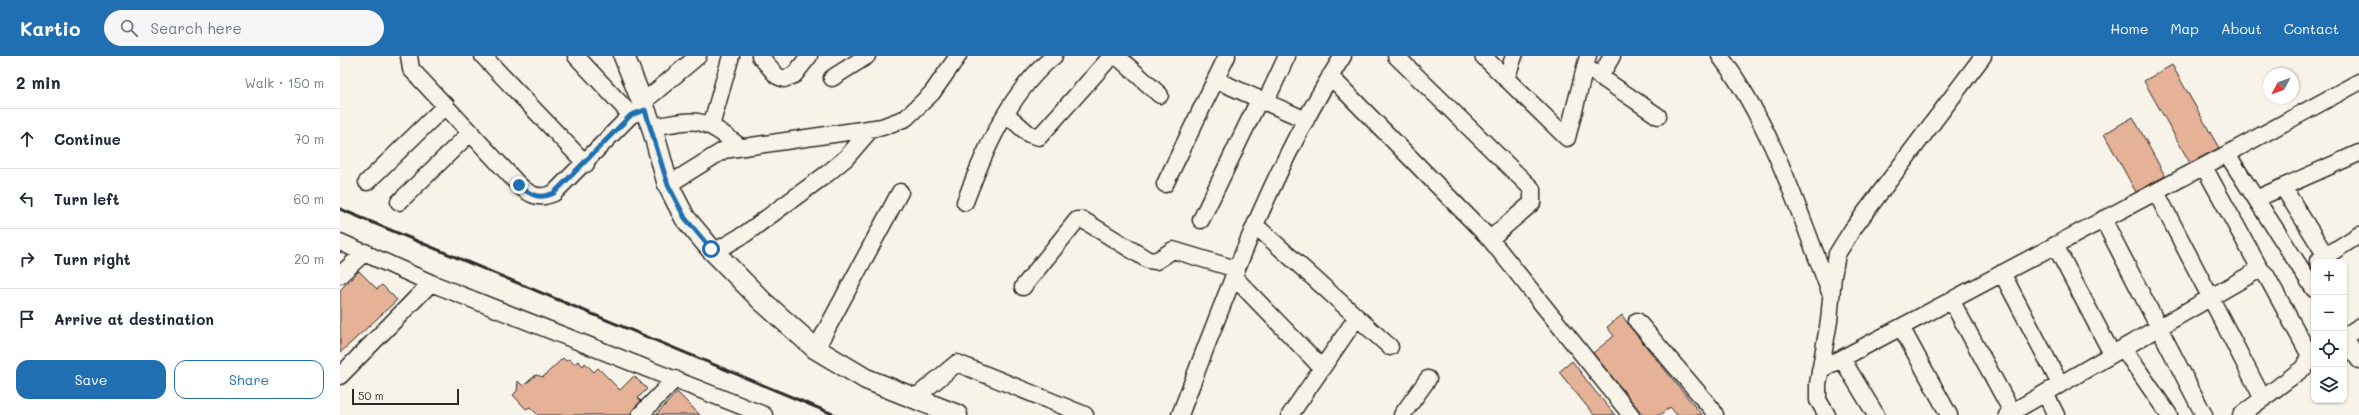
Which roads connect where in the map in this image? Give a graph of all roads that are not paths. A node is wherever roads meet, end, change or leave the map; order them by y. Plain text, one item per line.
1 (409, 56) edge
2 (483, 56) edge
3 (576, 56) edge
4 (624, 56) edge
5 (698, 56) edge
6 (731, 56) edge
7 (760, 56) edge
8 (809, 56) edge
9 (867, 56) edge
10 (1054, 56) edge
11 (1227, 56) edge
12 (1287, 56) edge
13 (1343, 56) edge
14 (1396, 56) edge
15 (1483, 56) edge
16 (1514, 56) edge
17 (1612, 56) edge
18 (1720, 56) edge
19 (1983, 56) edge
20 (953, 58) edge
21 (1587, 62) edge
22 (1330, 76) junction
23 (1600, 77) junction
24 (832, 78) dead end
25 (1506, 79) junction
26 (1216, 80) junction
27 (2357, 89) edge
28 (1160, 95) dead end
29 (1262, 101) junction
30 (446, 105) junction
31 (643, 114) junction
32 (1006, 114) junction
33 (1658, 116) dead end
34 (1306, 120) junction
35 (711, 126) junction
36 (871, 129) junction
37 (471, 132) junction
38 (739, 146) junction
39 (2359, 153) edge
40 (2227, 154) junction
41 (586, 164) junction
42 (2204, 167) junction
43 (367, 182) dead end
44 (1165, 184) dead end
45 (668, 185) junction
46 (2283, 187) junction
47 (900, 192) dead end
48 (2156, 192) junction
49 (2256, 199) junction
50 (399, 202) dead end
51 (965, 202) dead end
52 (2103, 219) junction
53 (1201, 220) dead end
54 (1256, 226) junction
55 (2359, 235) edge
56 (1490, 239) junction
57 (340, 242) edge
58 (2055, 245) junction
59 (365, 252) junction
60 (714, 252) junction
61 (2311, 259) edge
62 (2313, 259) edge
63 (2321, 259) edge
64 (2260, 269) junction
65 (1234, 272) junction
66 (2002, 273) junction
67 (340, 275) edge
68 (431, 283) junction
69 (1022, 287) dead end
70 (1831, 295) junction
71 (2210, 298) junction
72 (1951, 300) junction
73 (1357, 317) junction
74 (1637, 321) dead end
75 (1901, 327) junction
76 (2159, 327) junction
77 (2359, 327) edge
78 (2347, 335) edge
79 (2347, 342) edge
80 (1390, 347) dead end
81 (816, 349) junction
82 (2117, 351) junction
83 (1842, 359) junction
84 (2359, 360) edge
85 (1322, 368) junction
86 (1820, 370) junction
87 (340, 376) edge
88 (675, 379) junction
89 (1428, 379) dead end
90 (2060, 384) junction
91 (2045, 393) junction
92 (915, 398) junction
93 (2263, 399) junction
94 (733, 410) edge
95 (2009, 414) edge
96 (640, 415) edge
97 (764, 415) edge
98 (957, 415) edge
99 (1085, 415) edge
100 (1180, 415) edge
101 (1290, 415) edge
102 (1402, 415) edge
103 (1631, 415) edge
104 (1715, 415) edge
105 (1826, 415) edge
106 (1876, 415) edge
107 (1949, 415) edge
108 (2056, 415) edge
109 (2169, 415) edge
110 (2204, 415) edge
111 (2241, 415) edge

1 - 30 street
2 - 41 street
3 - 31 street
4 - 31 main road
5 - 31 street
6 - 35 street
7 - 8 street
9 - 24 street
10 - 32 street
11 - 26 street
12 - 29 street
13 - 22 street
14 - 56 street
15 - 25 street
16 - 25 street
17 - 23 street
18 - 70 street
19 - 70 street
20 - 36 street
21 - 23 street
21 - 25 street
22 - 34 street
22 - 56 street
23 - 33 street
26 - 29 street
26 - 44 street
27 - 40 street
28 - 32 street
29 - 34 street
29 - 53 street
30 - 37 street
30 - 43 street
31 - 35 street
31 - 41 street
31 - 45 main road
32 - 51 street
34 - 54 street
35 - 38 street
36 - 38 street
36 - 60 street
37 - 41 street
37 - 50 street
38 - 45 street
39 - 46 street
40 - 42 street
40 - 49 street
42 - 48 street
42 - 64 street
45 - 60 main road
46 - 49 street
46 - 62 street
47 - 81 street
48 - 52 street
48 - 71 street
49 - 61 street
52 - 58 street
52 - 76 street
54 - 65 street
54 - 73 street
55 - 63 street
56 - 103 street
57 - 59 street
58 - 66 street
58 - 82 street
59 - 67 street
59 - 68 street
60 - 81 main road
64 - 71 street
64 - 93 street
65 - 69 street
65 - 85 street
65 - 100 street
66 - 72 street
66 - 90 street
68 - 87 street
68 - 88 street
70 - 86 street
71 - 76 street
71 - 93 street
72 - 75 street
72 - 95 street
73 - 80 street
73 - 85 street
74 - 104 street
75 - 83 street
75 - 107 street
76 - 82 street
76 - 110 street
77 - 78 street
79 - 84 street
81 - 92 main road
82 - 90 street
82 - 109 street
83 - 86 street
83 - 106 street
85 - 101 street
86 - 105 street
88 - 94 street
88 - 96 street
89 - 102 street
90 - 91 street
91 - 95 street
91 - 108 street
92 - 98 main road
92 - 99 street
93 - 111 street
94 - 97 street

